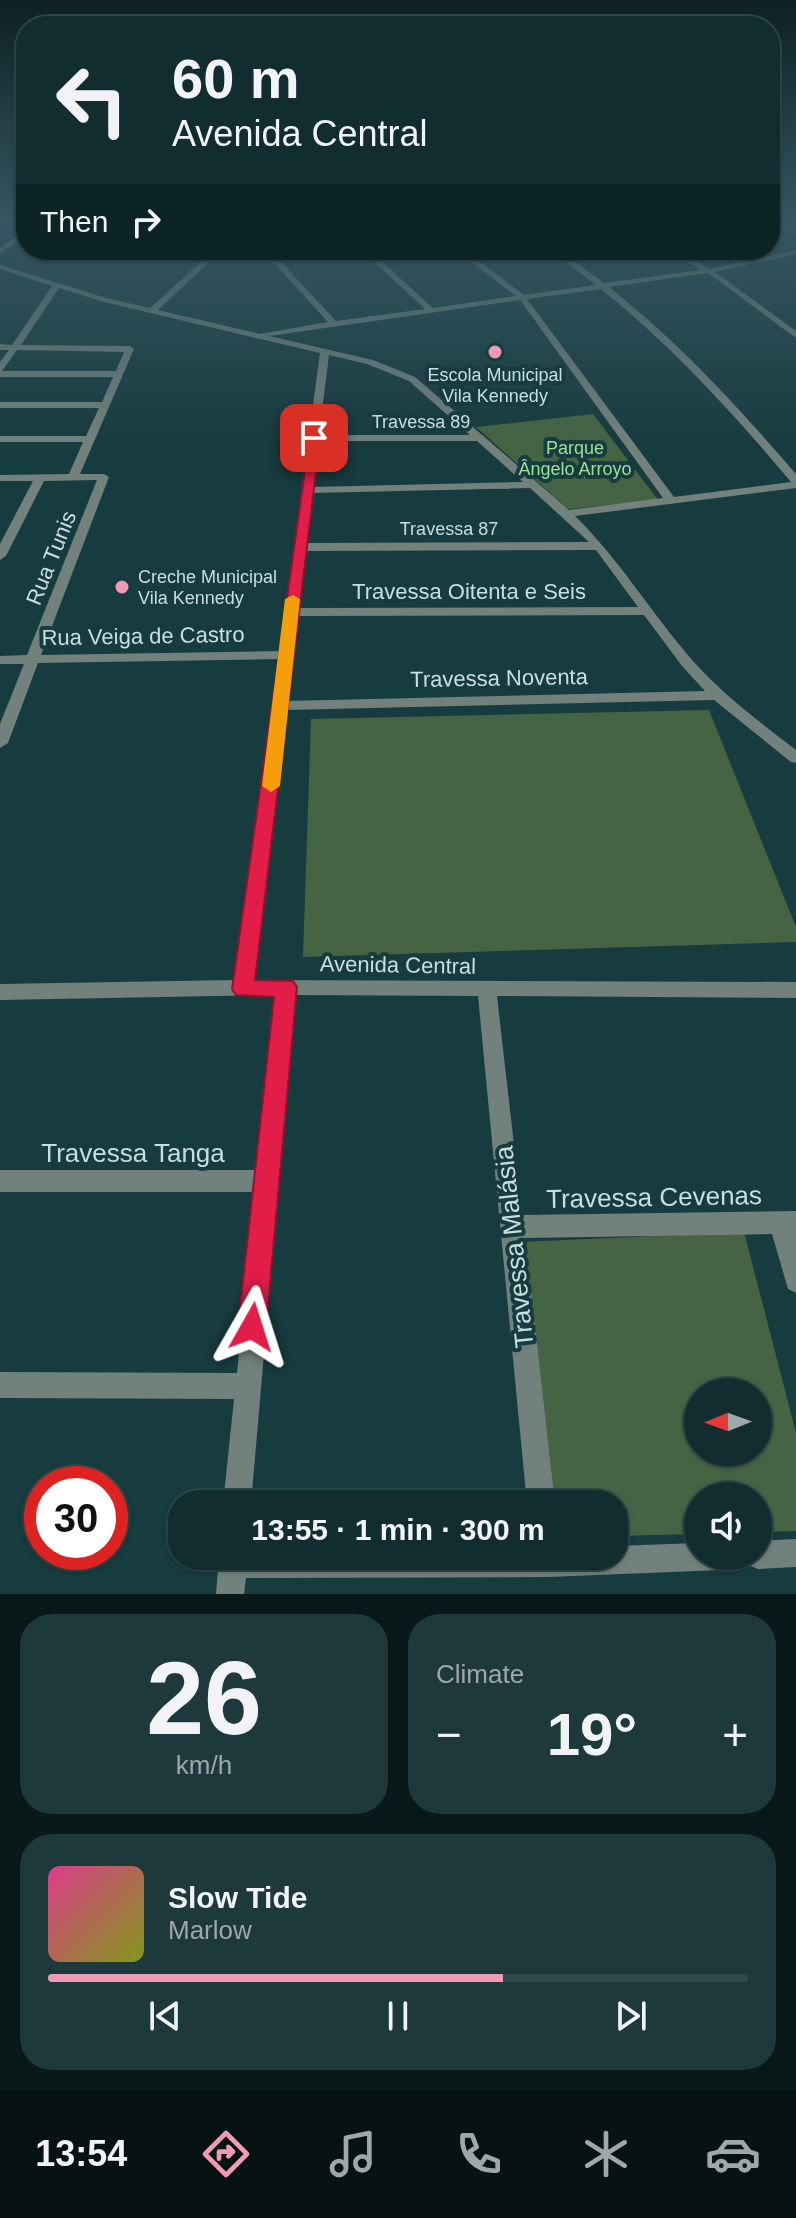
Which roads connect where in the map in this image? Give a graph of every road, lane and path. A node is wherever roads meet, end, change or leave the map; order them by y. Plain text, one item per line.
1 (51, 294) edge
2 (91, 294) edge
3 (170, 294) edge
4 (307, 294) edge
5 (414, 294) edge
6 (535, 294) edge
7 (616, 294) edge
8 (741, 294) edge
9 (521, 296) junction
10 (429, 308) junction
11 (152, 311) junction
12 (332, 322) junction
13 (256, 335) junction
14 (796, 335) edge
15 (0, 347) edge
16 (15, 347) junction
17 (325, 352) junction
18 (0, 372) edge
19 (120, 374) junction
20 (0, 405) edge
21 (105, 405) junction
22 (314, 438) junction
23 (479, 438) junction
24 (0, 439) edge
25 (90, 439) junction
26 (73, 477) junction
27 (0, 478) edge
28 (40, 478) junction
29 (796, 483) edge
30 (533, 485) junction
31 (307, 490) junction
32 (671, 501) junction
33 (566, 514) junction
34 (599, 546) junction
35 (300, 547) junction
36 (0, 556) edge
37 (647, 611) junction
38 (291, 612) junction
39 (288, 655) junction
40 (33, 659) junction
41 (0, 660) edge
42 (717, 695) junction
43 (282, 706) junction
44 (0, 743) edge
45 (796, 758) edge
46 (286, 987) junction
47 (243, 989) junction
48 (487, 990) junction
49 (796, 990) edge
50 (0, 992) edge
51 (0, 1181) edge
52 (267, 1181) junction
53 (788, 1222) edge
54 (512, 1227) junction
55 (796, 1281) edge
56 (0, 1385) edge
57 (246, 1386) junction
58 (238, 1490) edge
59 (540, 1490) edge
60 (796, 1553) edge
61 (772, 1554) edge
62 (684, 1557) edge
63 (628, 1558) edge
64 (231, 1570) edge
65 (230, 1594) edge

1 - 16 street
2 - 11 street
3 - 11 street
4 - 12 street
5 - 10 street
6 - 9 street
7 - 29 street
8 - 14 street
9 - 10 street
9 - 32 street
10 - 12 street
11 - 13 street
12 - 13 street
13 - 17 street
15 - 16 street
16 - 18 street
16 - 19 street
17 - 22 street
17 - 23 street
18 - 19 street
19 - 21 street
20 - 21 street
21 - 25 street
22 - 23 street, Travessa 89
22 - 31 street
23 - 30 street
24 - 25 street
25 - 26 street
26 - 28 street
26 - 40 street, Rua Tunis
27 - 28 street
28 - 36 street
29 - 32 street
30 - 31 street
30 - 33 street
31 - 35 street
32 - 33 street
33 - 34 street
34 - 35 street, Travessa 87
34 - 37 street
35 - 38 street
37 - 38 street, Travessa Oitenta e Seis
37 - 42 street
38 - 39 street
39 - 40 street, Rua Veiga de Castro
39 - 43 street
40 - 41 street, Rua Veiga de Castro
40 - 44 street, Rua Tunis
42 - 43 street, Travessa Noventa
42 - 45 street
43 - 47 street
46 - 47 street, Avenida Central
46 - 48 street, Avenida Central
46 - 52 street
47 - 50 street, Avenida Central
48 - 49 street, Avenida Central
48 - 54 street, Travessa Malásia
51 - 52 street, Travessa Tanga
52 - 57 street
53 - 54 street, Travessa Cevenas
53 - 55 street
54 - 59 street, Travessa Malásia
56 - 57 street
57 - 58 street
60 - 61 street
62 - 63 street
64 - 65 street

